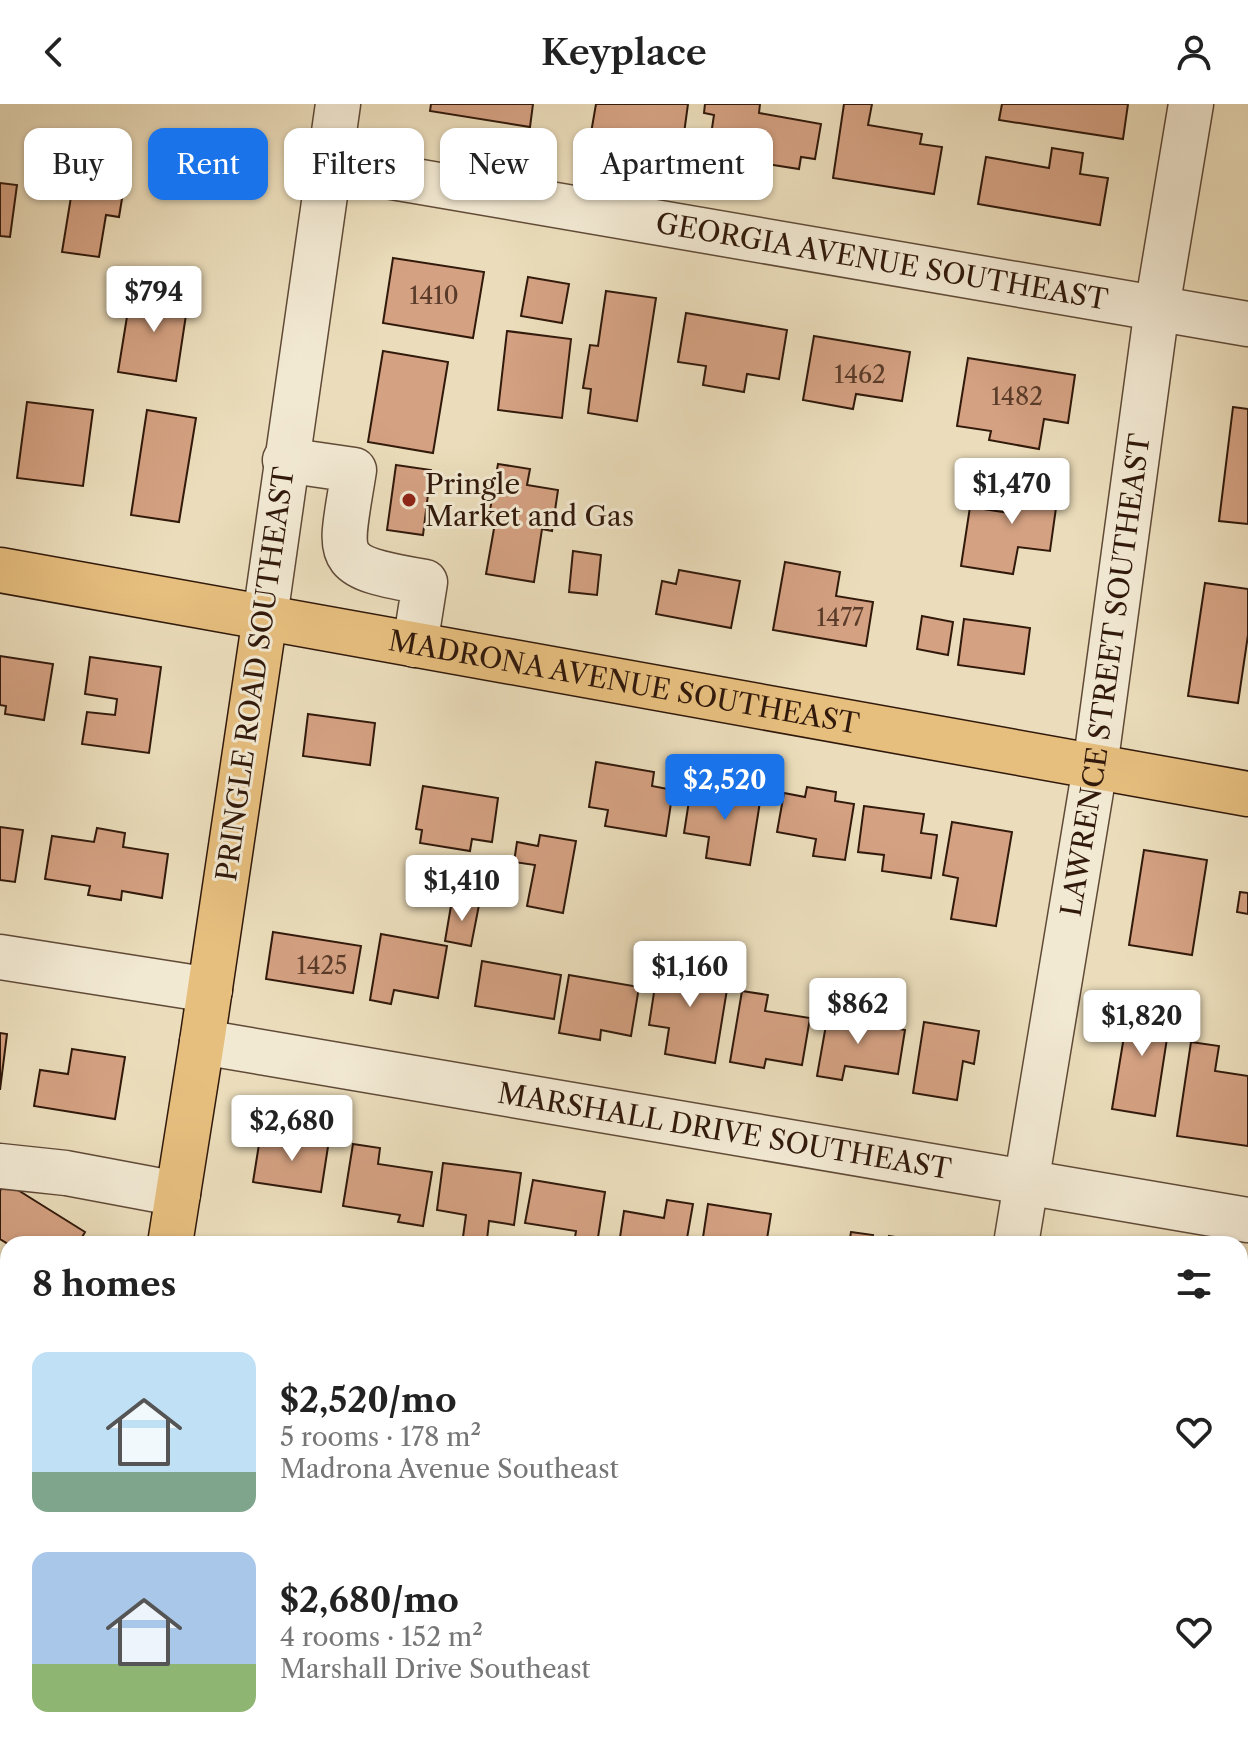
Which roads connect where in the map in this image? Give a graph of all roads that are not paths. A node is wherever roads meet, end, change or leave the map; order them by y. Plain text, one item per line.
1 (338, 104) edge
2 (1191, 104) edge
3 (334, 128) edge
4 (424, 182) edge
5 (323, 200) edge
6 (1157, 308) junction
7 (1248, 324) edge
8 (285, 460) junction
9 (0, 570) edge
10 (265, 617) junction
11 (415, 645) junction
12 (1095, 767) junction
13 (1248, 794) edge
14 (0, 957) edge
15 (210, 990) junction
16 (202, 1042) junction
17 (0, 1166) edge
18 (1025, 1182) junction
19 (178, 1194) junction
20 (1248, 1220) edge
21 (171, 1236) edge
22 (1017, 1236) edge

1 - 3 street, PRINGLE ROAD SOUTHEAST
2 - 6 street, LAWRENCE STREET SOUTHEAST
4 - 6 street, GEORGIA AVENUE SOUTHEAST
5 - 8 street, PRINGLE ROAD SOUTHEAST
6 - 7 street, GEORGIA AVENUE SOUTHEAST
6 - 12 street, LAWRENCE STREET SOUTHEAST
8 - 10 street, PRINGLE ROAD SOUTHEAST
8 - 11 street
9 - 10 main road, MADRONA AVENUE SOUTHEAST
10 - 11 main road, MADRONA AVENUE SOUTHEAST
10 - 15 main road, PRINGLE ROAD SOUTHEAST
11 - 12 main road, MADRONA AVENUE SOUTHEAST
12 - 13 main road, MADRONA AVENUE SOUTHEAST
12 - 18 street, LAWRENCE STREET SOUTHEAST
14 - 15 street
15 - 16 main road, PRINGLE ROAD SOUTHEAST
16 - 18 street, MARSHALL DRIVE SOUTHEAST
16 - 19 main road, PRINGLE ROAD SOUTHEAST
17 - 19 street
18 - 20 street, MARSHALL DRIVE SOUTHEAST
18 - 22 street, LAWRENCE STREET SOUTHEAST
19 - 21 main road, PRINGLE ROAD SOUTHEAST

